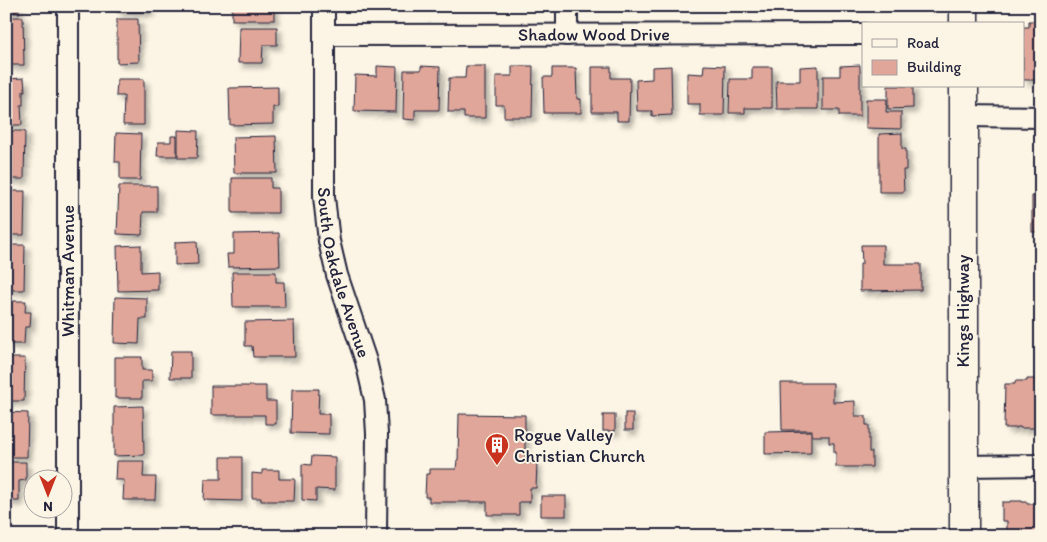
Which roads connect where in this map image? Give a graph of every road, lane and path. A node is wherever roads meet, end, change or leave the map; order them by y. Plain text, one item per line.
1 (68, 6) edge
2 (324, 6) edge
3 (567, 6) edge
4 (964, 6) edge
5 (964, 22) edge
6 (862, 34) edge
7 (324, 35) junction
8 (567, 35) junction
9 (964, 88) edge
10 (964, 116) junction
11 (1041, 117) edge
12 (1041, 465) edge
13 (963, 466) junction
14 (68, 536) edge
15 (376, 536) edge
16 (964, 536) edge

1 - 14 street, Whitman Avenue
2 - 7 street, South Oakdale Avenue
3 - 8 street
4 - 5 street
6 - 8 street, Shadow Wood Drive
7 - 8 street, Shadow Wood Drive
7 - 15 street, South Oakdale Avenue
9 - 10 street, Kings Highway
10 - 11 street
10 - 13 street, Kings Highway
12 - 13 street
13 - 16 street, Kings Highway

